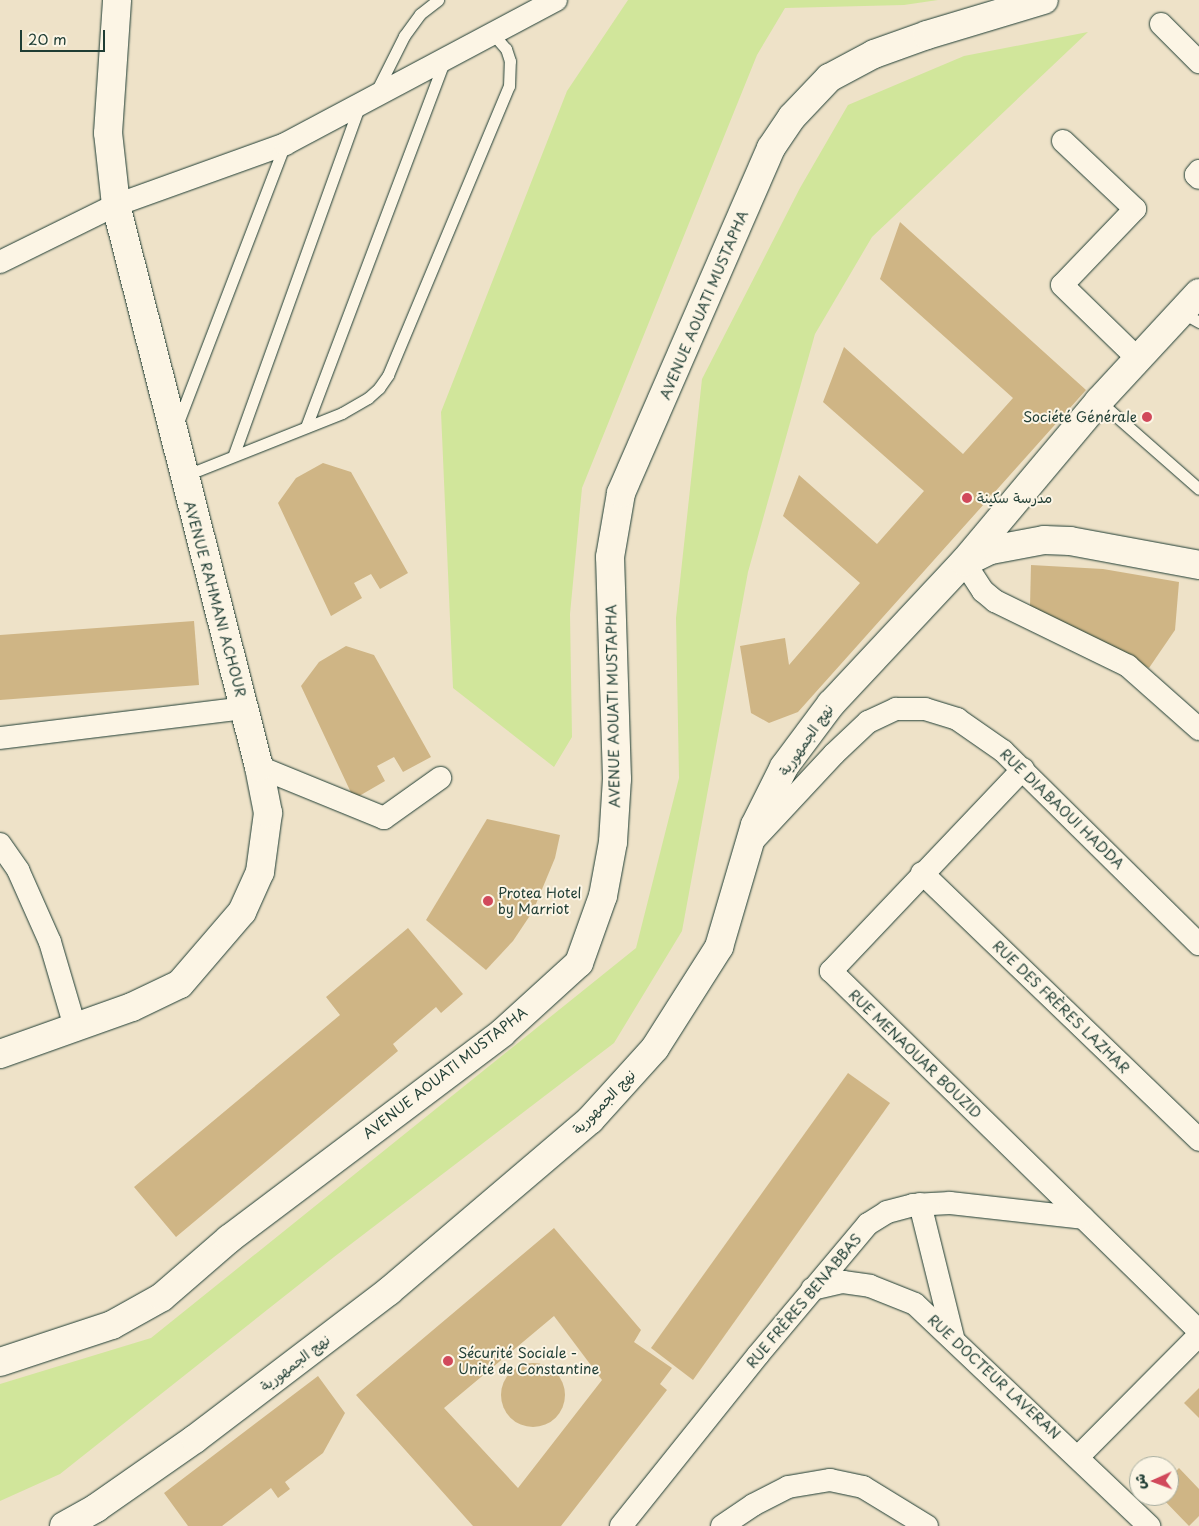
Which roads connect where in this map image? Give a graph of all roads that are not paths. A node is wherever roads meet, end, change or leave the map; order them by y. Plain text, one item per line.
1 (117, 0) edge
2 (438, 0) edge
3 (556, 0) edge
4 (1044, 0) edge
5 (1162, 24) dead end
6 (493, 34) junction
7 (444, 60) junction
8 (1199, 62) edge
9 (366, 102) junction
10 (1064, 140) dead end
11 (285, 144) junction
12 (1199, 171) edge
13 (1199, 178) edge
14 (116, 205) junction
15 (0, 262) edge
16 (1199, 293) edge
17 (1189, 317) edge
18 (1137, 358) junction
19 (1099, 401) junction
20 (306, 427) junction
21 (174, 433) junction
22 (234, 454) junction
23 (183, 477) junction
24 (1199, 489) edge
25 (964, 562) junction
26 (1199, 566) edge
27 (243, 708) junction
28 (1199, 729) edge
29 (0, 738) edge
30 (259, 768) junction
31 (1023, 770) junction
32 (440, 778) dead end
33 (0, 844) edge
34 (750, 845) junction
35 (922, 874) junction
36 (1199, 944) edge
37 (75, 1027) junction
38 (0, 1054) edge
39 (1199, 1140) edge
40 (920, 1204) junction
41 (1083, 1218) junction
42 (812, 1289) junction
43 (1199, 1333) edge
44 (953, 1337) junction
45 (0, 1362) edge
46 (1078, 1457) junction
47 (64, 1526) edge
48 (621, 1526) edge
49 (722, 1526) edge
50 (927, 1526) edge
51 (1149, 1526) edge

1 - 14 main road, AVENUE RAHMANI ACHOUR
2 - 9 lane
3 - 6 street
4 - 45 main road, AVENUE AOUATI MUSTAPHA
5 - 8 street
6 - 7 street
6 - 20 lane
7 - 9 street
7 - 20 lane
9 - 11 street
9 - 22 lane
10 - 18 street
11 - 14 street
11 - 21 lane
12 - 13 street
14 - 15 street
14 - 21 main road, AVENUE RAHMANI ACHOUR
16 - 17 main road, نهج الجمهورية
17 - 18 main road, نهج الجمهورية
18 - 19 main road, نهج الجمهورية
19 - 24 lane
19 - 25 main road, نهج الجمهورية
20 - 22 lane
21 - 23 main road, AVENUE RAHMANI ACHOUR
22 - 23 lane
23 - 27 main road, AVENUE RAHMANI ACHOUR
25 - 26 main road
25 - 28 street
25 - 34 main road, نهج الجمهورية
27 - 29 street
27 - 30 main road, AVENUE RAHMANI ACHOUR
30 - 32 street
30 - 37 main road, AVENUE RAHMANI ACHOUR
31 - 34 street, RUE DIABAOUI HADDA
31 - 35 street, RUE MENAOUAR BOUZID
31 - 36 street, RUE DIABAOUI HADDA
33 - 37 street
34 - 47 main road, نهج الجمهورية
35 - 39 street, RUE DES FRÈRES LAZHAR
35 - 41 street, RUE MENAOUAR BOUZID
37 - 38 main road, AVENUE RAHMANI ACHOUR
40 - 41 street, RUE FRÈRES BENABBAS
40 - 42 street, RUE FRÈRES BENABBAS
40 - 44 street
41 - 43 street, RUE MENAOUAR BOUZID
42 - 44 street, RUE DOCTEUR LAVERAN
42 - 48 street, RUE FRÈRES BENABBAS
43 - 46 street
44 - 46 street, RUE DOCTEUR LAVERAN
46 - 51 street, RUE DOCTEUR LAVERAN
49 - 50 street

